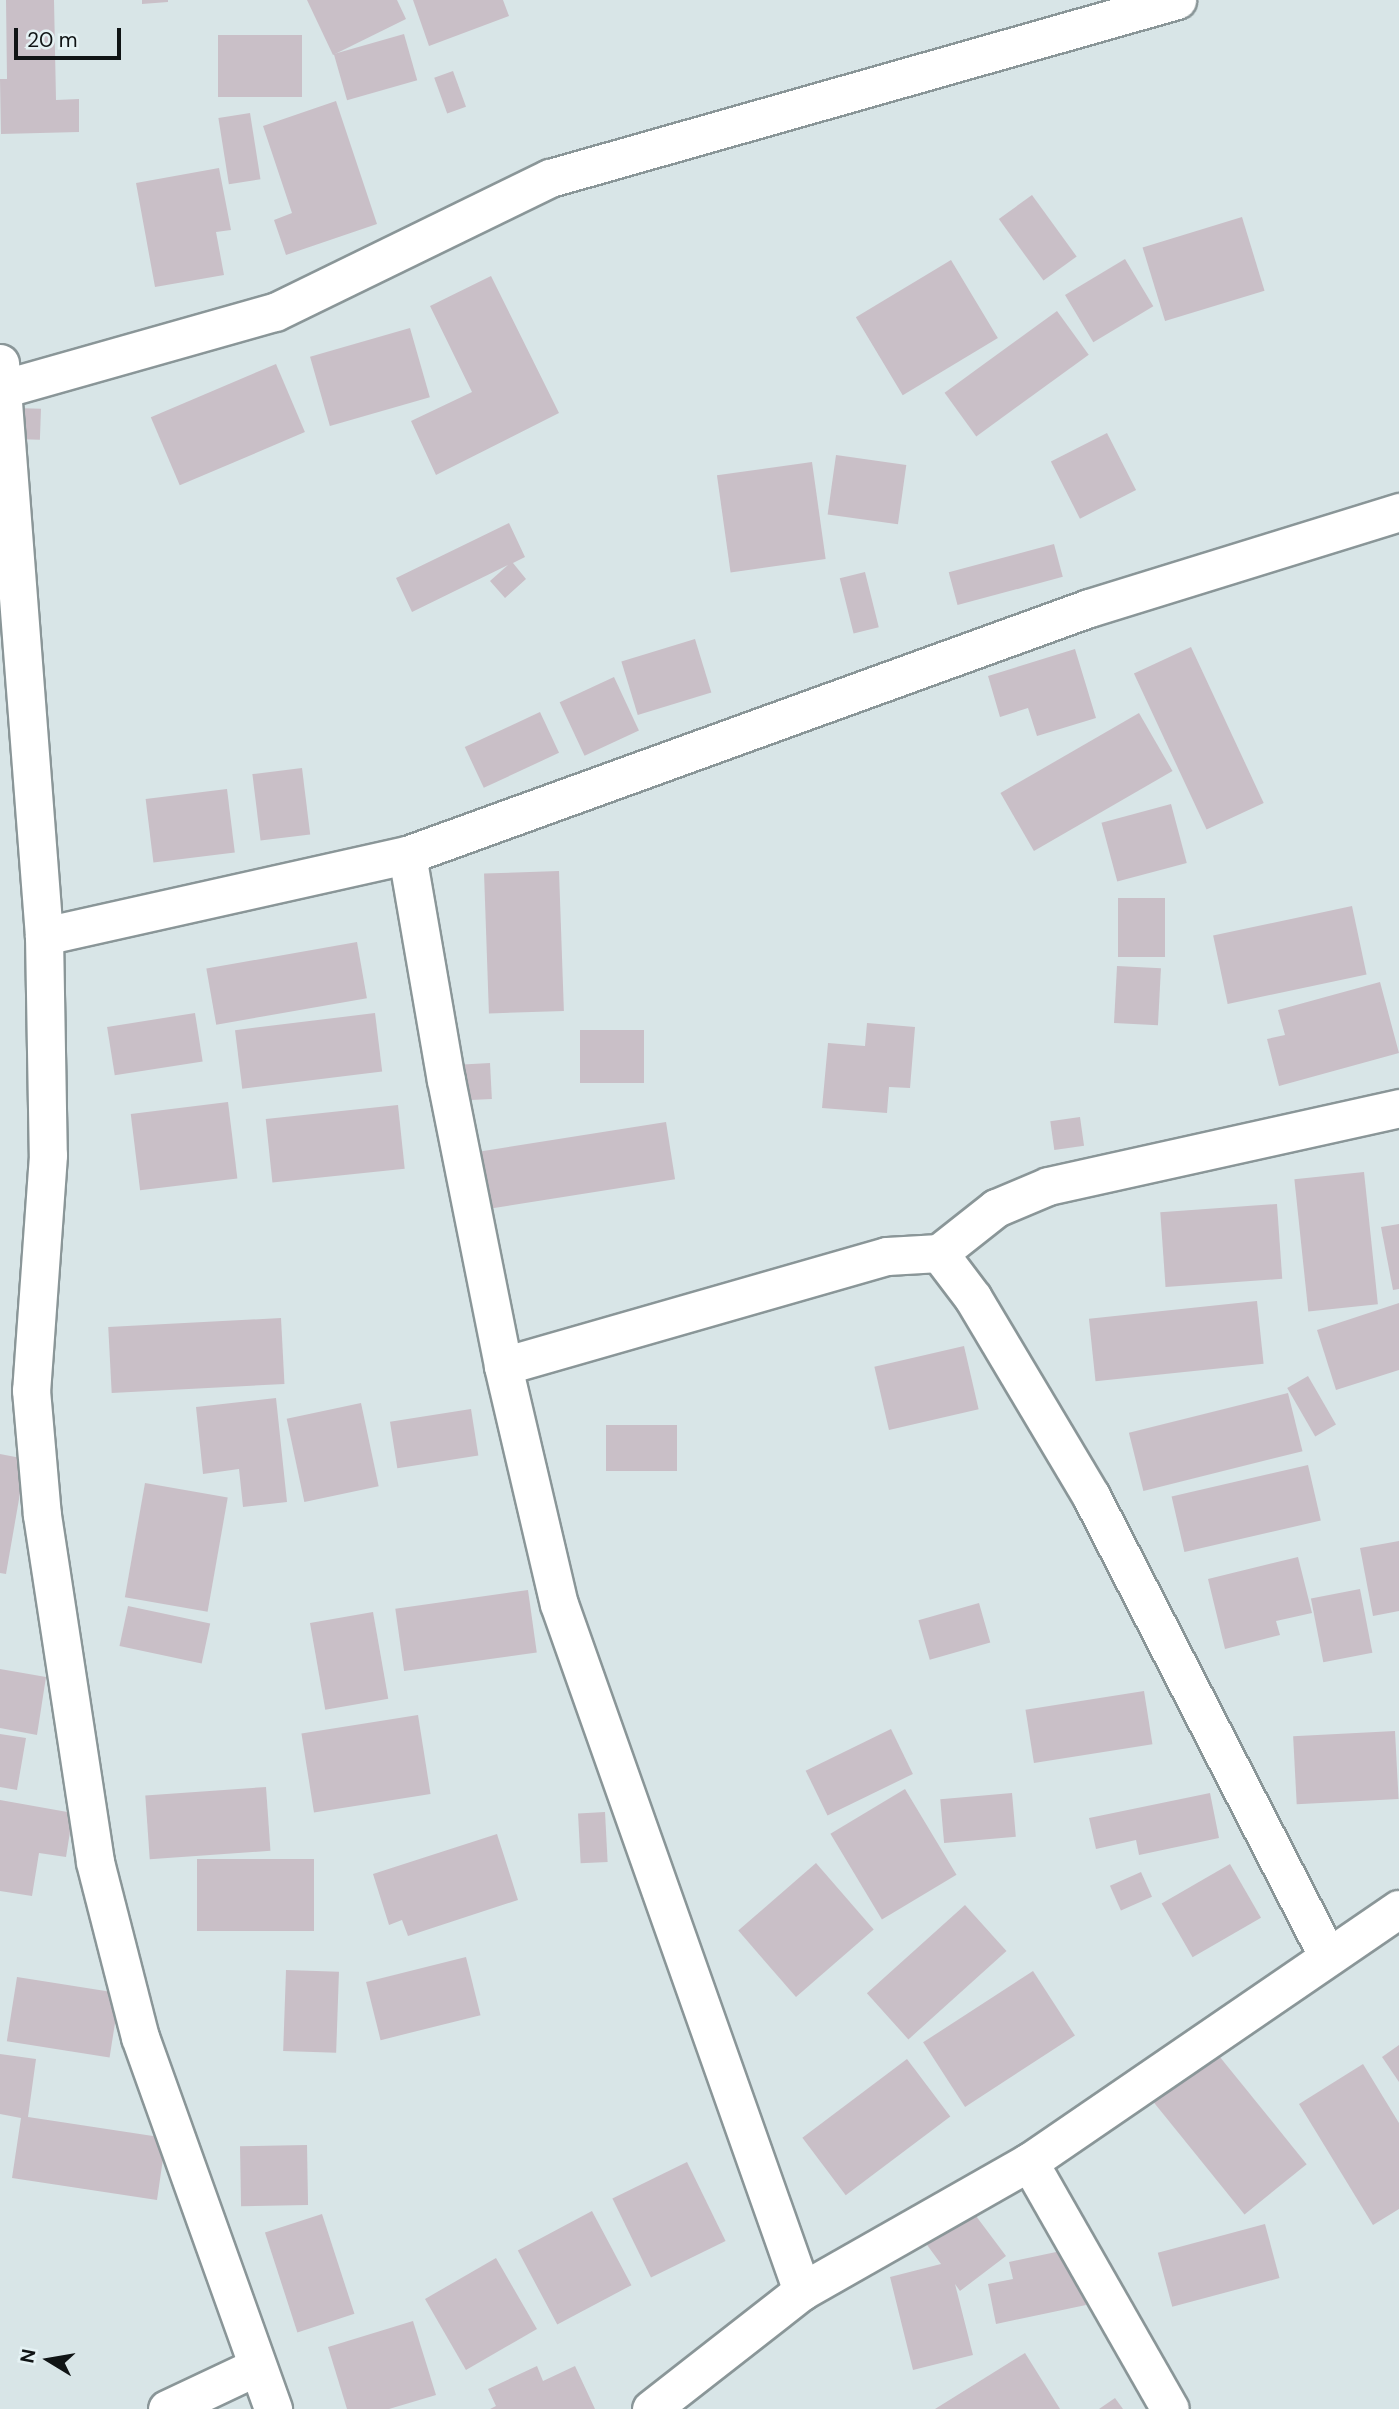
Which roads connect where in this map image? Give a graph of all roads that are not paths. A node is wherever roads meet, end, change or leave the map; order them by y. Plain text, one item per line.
1 (1177, 0) edge
2 (1, 376) edge
3 (1399, 512) edge
4 (407, 855) junction
5 (44, 936) junction
6 (1399, 1108) edge
7 (939, 1252) junction
8 (503, 1366) junction
9 (16, 1391) edge
10 (1399, 1909) edge
11 (1328, 1957) junction
12 (1029, 2162) junction
13 (802, 2291) junction
14 (256, 2367) junction
15 (167, 2409) edge
16 (273, 2409) edge
17 (651, 2409) edge
18 (1170, 2409) edge

1 - 2 street
2 - 5 street
3 - 4 street
4 - 5 street
4 - 8 street
5 - 9 street
6 - 7 street
7 - 8 street
7 - 11 street
8 - 13 street
9 - 14 street
10 - 11 street
11 - 12 street
12 - 13 street
12 - 18 street
13 - 17 street
14 - 15 street
14 - 16 street

